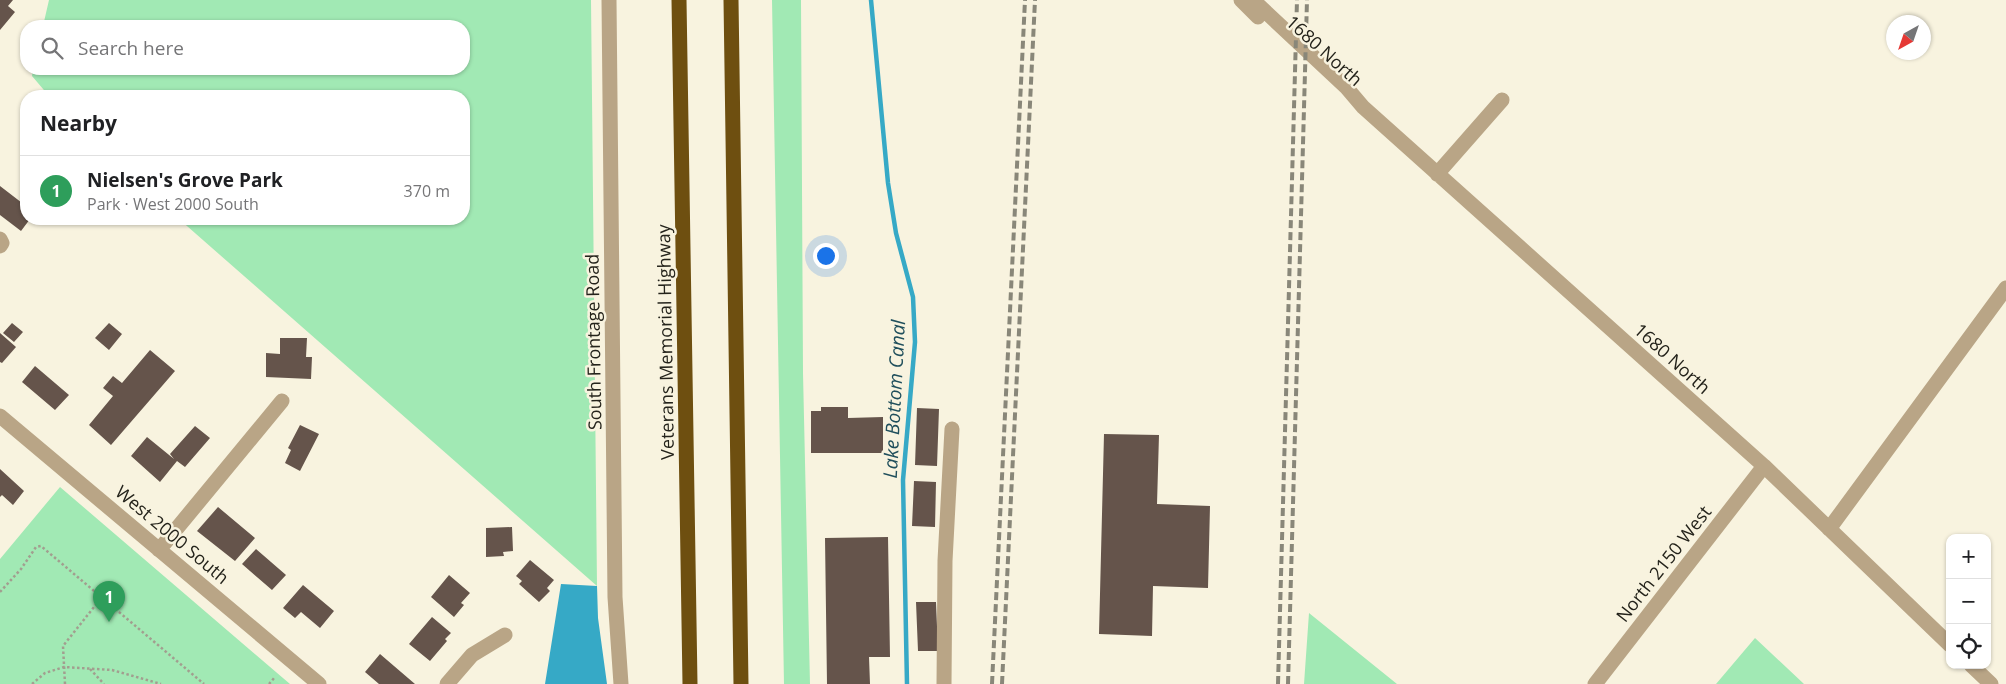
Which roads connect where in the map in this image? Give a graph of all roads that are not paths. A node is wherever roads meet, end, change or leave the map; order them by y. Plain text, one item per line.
1 (609, 0) edge
2 (679, 0) edge
3 (731, 0) edge
4 (1241, 0) edge
5 (1254, 0) edge
6 (1502, 100) dead end
7 (1363, 107) junction
8 (1438, 174) junction
9 (0, 239) edge
10 (0, 246) edge
11 (2006, 288) edge
12 (282, 401) dead end
13 (0, 416) edge
14 (952, 429) dead end
15 (1764, 466) junction
16 (1829, 529) junction
17 (159, 550) junction
18 (505, 635) dead end
19 (1946, 641) edge
20 (1975, 669) edge
21 (319, 684) edge
22 (448, 684) edge
23 (621, 684) edge
24 (690, 684) edge
25 (741, 684) edge
26 (944, 684) edge
27 (1595, 684) edge
28 (1991, 684) edge

1 - 23 street, South Frontage Road
2 - 24 highway, Veterans Memorial Highway
3 - 25 highway
4 - 7 street, 1680 North
5 - 7 street, 1680 North
6 - 8 street
7 - 8 street, 1680 North
8 - 15 street, 1680 North
9 - 10 street
11 - 16 street
12 - 17 street
13 - 17 street, West 2000 South
14 - 26 street
15 - 16 street, 1680 North
15 - 27 street, North 2150 West
16 - 19 street, 1680 North
17 - 21 street, West 2000 South
18 - 22 street
20 - 28 street

